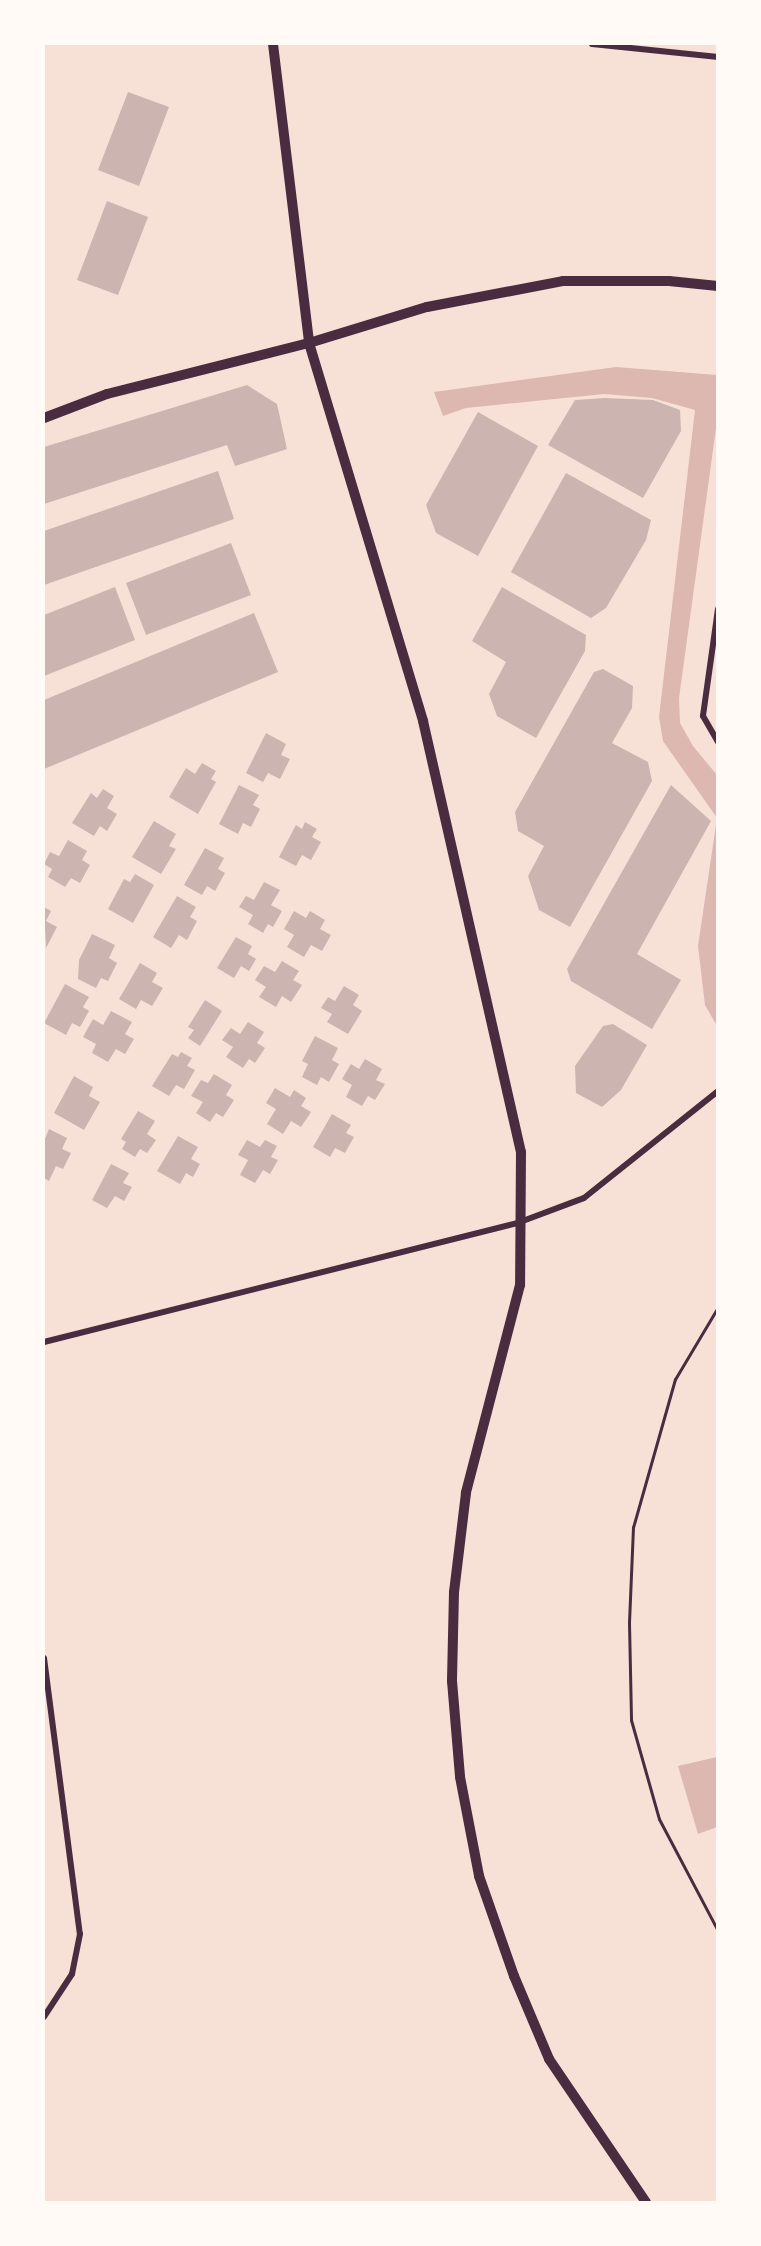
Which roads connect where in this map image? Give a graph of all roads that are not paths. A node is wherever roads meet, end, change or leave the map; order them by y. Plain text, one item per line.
1 (273, 44) edge
2 (592, 44) edge
3 (717, 57) edge
4 (717, 286) edge
5 (309, 343) junction
6 (44, 418) edge
7 (717, 609) edge
8 (717, 742) edge
9 (717, 1090) edge
10 (520, 1222) junction
11 (44, 1342) edge
12 (44, 1658) edge
13 (44, 2017) edge
14 (646, 2202) edge

1 - 5 street
2 - 3 street
4 - 5 street
5 - 6 street
5 - 10 street
7 - 8 street
9 - 10 street
10 - 11 street
10 - 14 street
12 - 13 street

